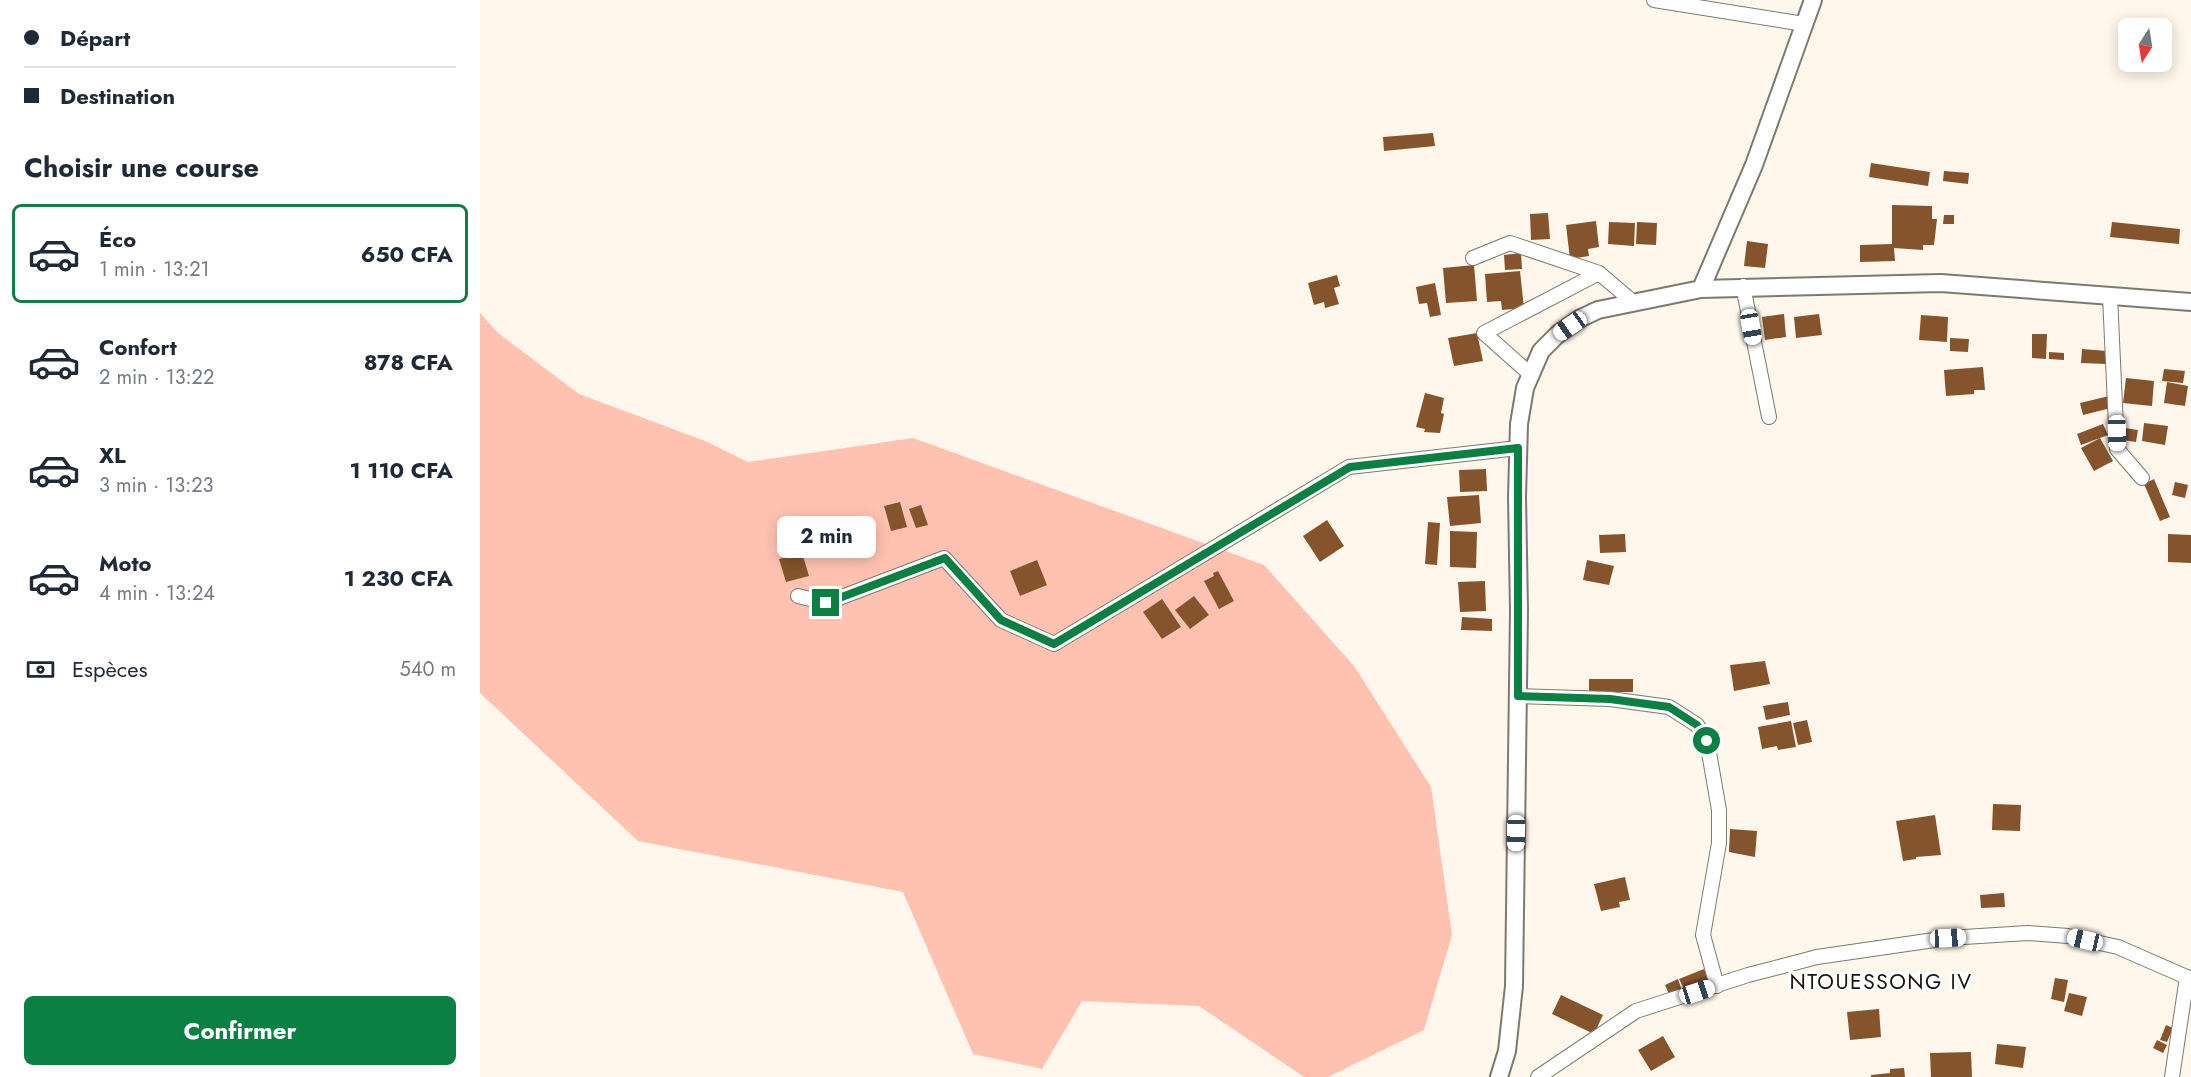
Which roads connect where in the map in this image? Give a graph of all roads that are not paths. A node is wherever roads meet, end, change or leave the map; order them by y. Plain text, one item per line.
1 (1654, 0) edge
2 (1813, 0) edge
3 (1804, 24) junction
4 (1473, 258) dead end
5 (1599, 273) junction
6 (1743, 286) junction
7 (1701, 289) junction
8 (2110, 296) junction
9 (1633, 302) junction
10 (2191, 302) edge
11 (1529, 373) junction
12 (1769, 417) dead end
13 (1518, 448) junction
14 (2142, 478) dead end
15 (798, 596) dead end
16 (1518, 696) junction
17 (2189, 978) edge
18 (1717, 986) junction
19 (1499, 1077) edge
20 (1538, 1077) edge
21 (2172, 1077) edge

1 - 3 street
2 - 3 street
3 - 7 street
4 - 5 street
5 - 9 street
5 - 11 street
6 - 7 street
6 - 8 street
6 - 12 street
7 - 9 street
8 - 10 street
8 - 14 street
9 - 11 street
11 - 13 street
13 - 15 street
13 - 16 street
16 - 18 street
16 - 19 street
17 - 18 street
17 - 21 street
18 - 20 street

